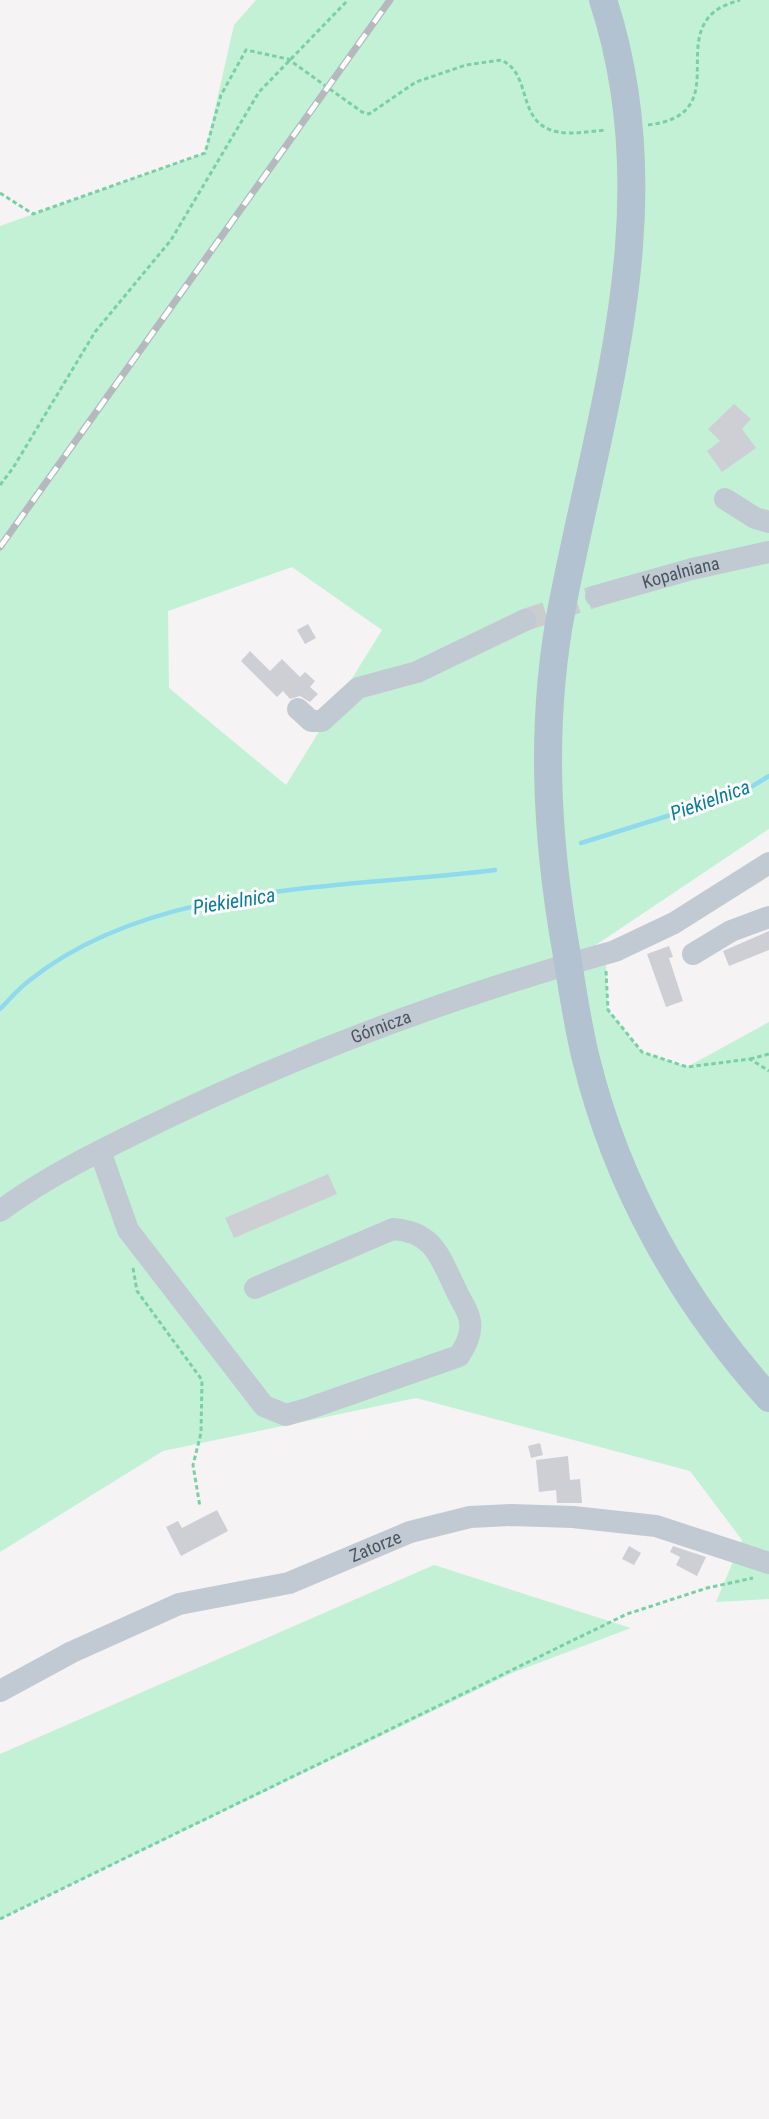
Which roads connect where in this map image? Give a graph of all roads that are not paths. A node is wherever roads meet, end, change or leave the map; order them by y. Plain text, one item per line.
1 (603, 0) edge
2 (725, 499) dead end
3 (769, 522) edge
4 (769, 552) edge
5 (596, 596) tunnel mouth
6 (525, 620) tunnel mouth
7 (298, 709) dead end
8 (769, 863) edge
9 (769, 917) edge
10 (693, 954) dead end
11 (568, 964) junction
12 (100, 1151) junction
13 (0, 1211) edge
14 (255, 1288) dead end
15 (769, 1398) edge
16 (764, 1570) edge
17 (0, 1691) edge

1 - 11 main road
2 - 3 street
4 - 5 street, Kopalniana
6 - 7 street
8 - 11 street, Górnicza
9 - 10 street
11 - 12 street, Górnicza
11 - 15 main road
12 - 13 street, Górnicza
12 - 14 street
16 - 17 street, Zatorze

